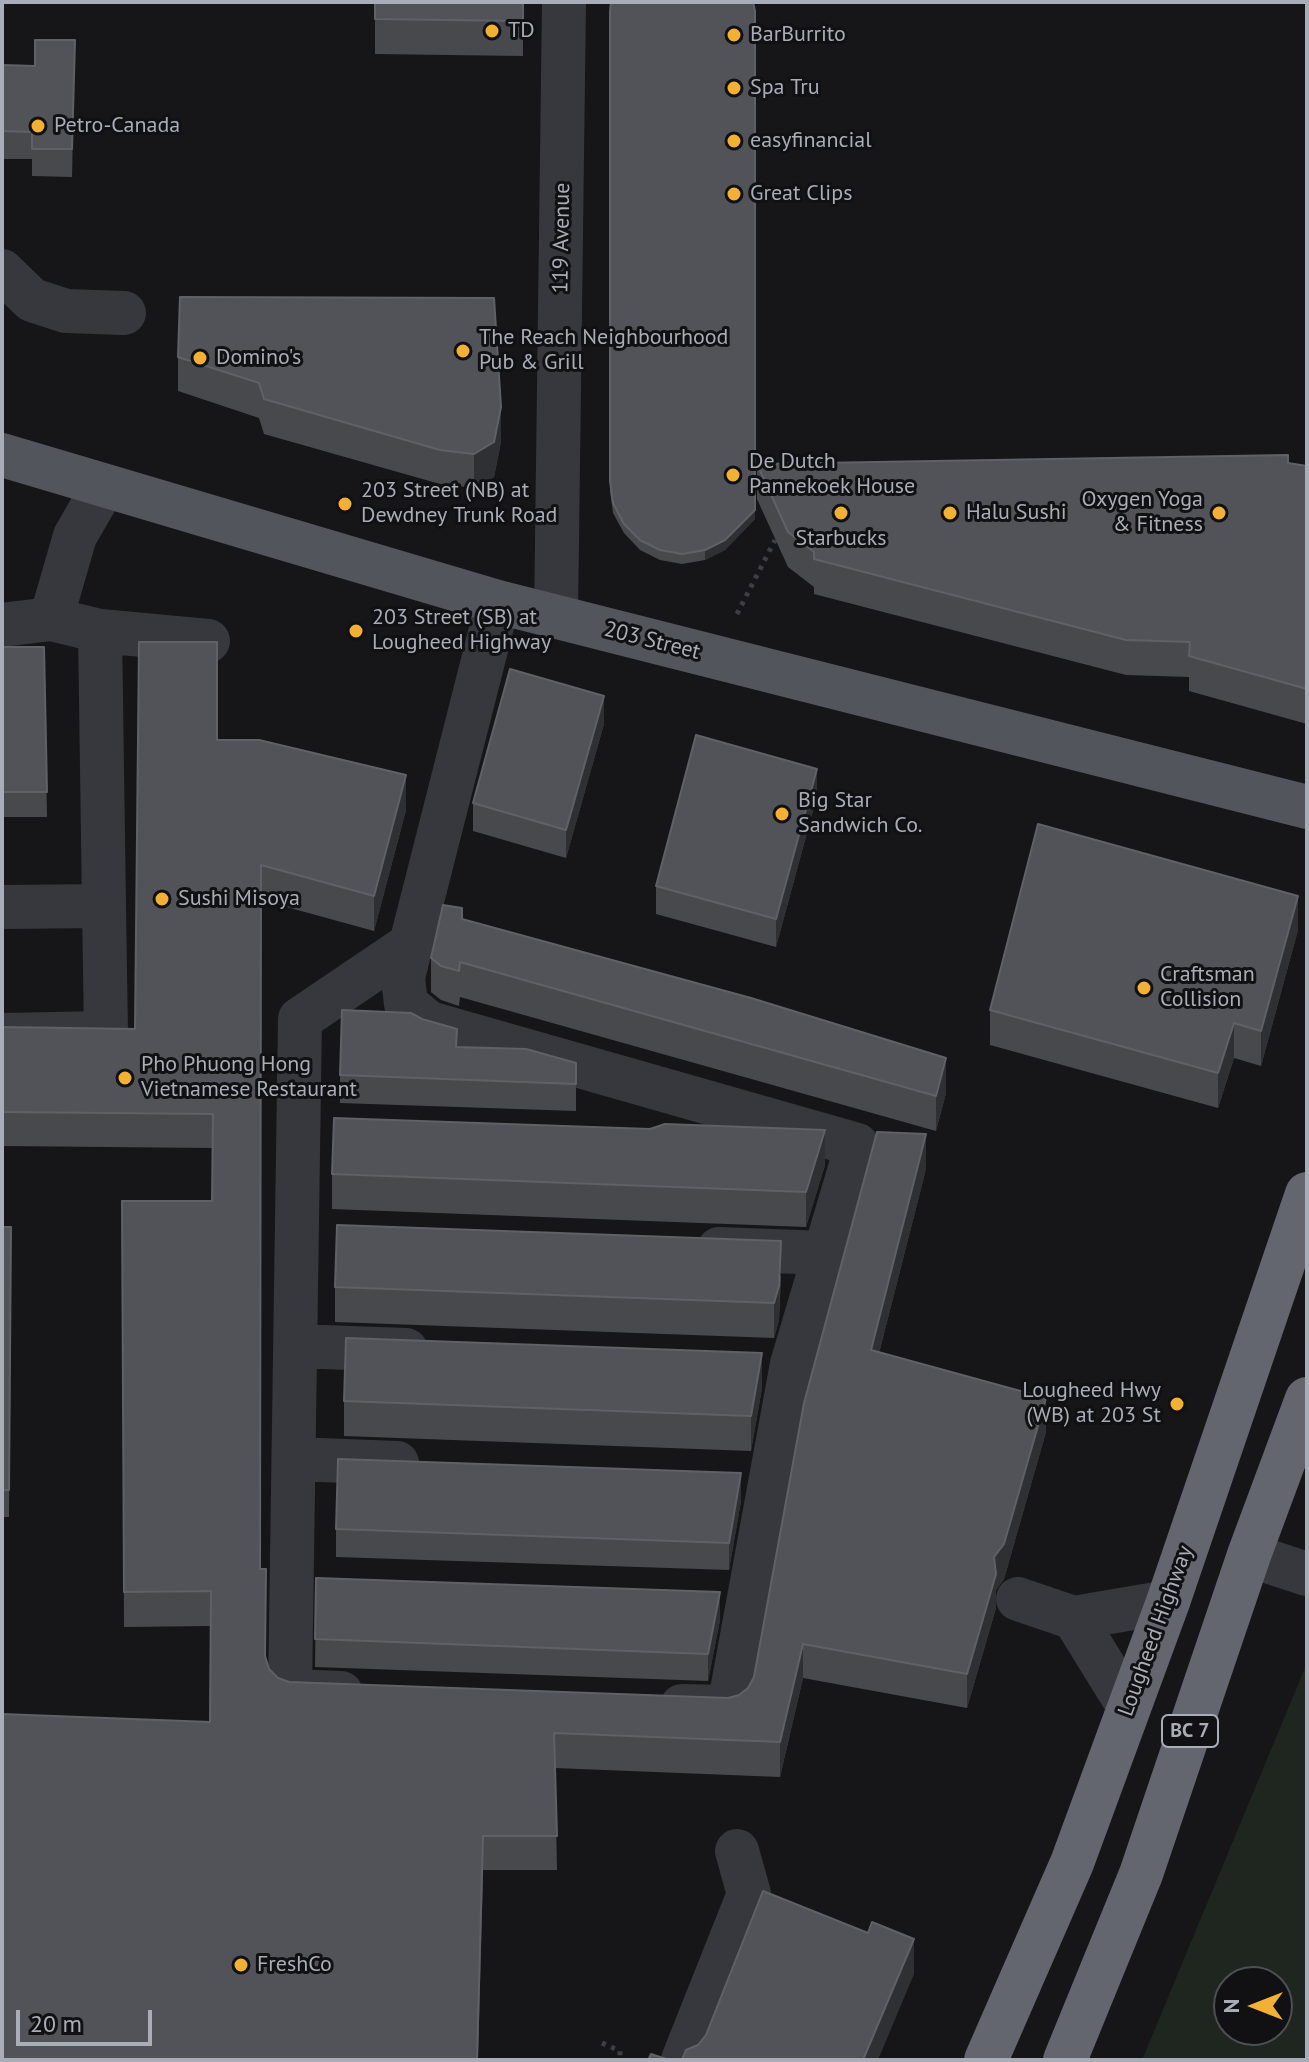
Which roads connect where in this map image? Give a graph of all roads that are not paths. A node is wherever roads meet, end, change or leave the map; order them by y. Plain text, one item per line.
1 (564, 2) edge
2 (2, 271) edge
3 (124, 313) dead end
4 (2, 455) edge
5 (104, 486) junction
6 (498, 602) junction
7 (556, 617) junction
8 (51, 619) junction
9 (2, 625) edge
10 (100, 631) junction
11 (208, 641) edge
12 (1307, 807) edge
13 (104, 906) junction
14 (2, 907) edge
15 (411, 944) junction
16 (2, 1035) edge
17 (298, 1126) junction
18 (344, 1128) edge
19 (1307, 1194) edge
20 (297, 1233) junction
21 (343, 1235) edge
22 (685, 1247) edge
23 (825, 1253) junction
24 (295, 1346) junction
25 (450, 1351) edge
26 (745, 1363) edge
27 (792, 1364) junction
28 (1307, 1399) edge
29 (294, 1459) junction
30 (437, 1465) edge
31 (1249, 1555) junction
32 (1307, 1574) edge
33 (702, 1595) edge
34 (749, 1596) junction
35 (1018, 1599) dead end
36 (1168, 1602) junction
37 (1074, 1618) junction
38 (384, 1694) edge
39 (651, 1704) edge
40 (1129, 1707) junction
41 (737, 1851) dead end
42 (683, 2060) edge
43 (986, 2060) edge
44 (1065, 2060) edge

1 - 7 street, 119 Avenue
2 - 3 street
4 - 5 main road, 203 Street
5 - 6 main road, 203 Street
5 - 8 street
6 - 7 main road, 203 Street
6 - 15 street
7 - 12 main road, 203 Street
8 - 9 street
8 - 10 street
10 - 11 street
10 - 13 street
13 - 14 street
13 - 16 street
15 - 17 street
15 - 23 street
17 - 18 street
17 - 20 street
19 - 36 highway, Lougheed Highway
20 - 21 street
20 - 24 street
22 - 23 street
23 - 27 street
24 - 25 street
24 - 29 street
26 - 27 street
27 - 34 street
28 - 31 highway, BC 7
29 - 30 street
29 - 38 street
31 - 32 street
31 - 44 highway, BC 7
33 - 34 street
34 - 39 street
35 - 37 street
36 - 37 street
36 - 40 highway, Lougheed Highway
37 - 40 street
40 - 43 highway, Lougheed Highway
41 - 42 street

